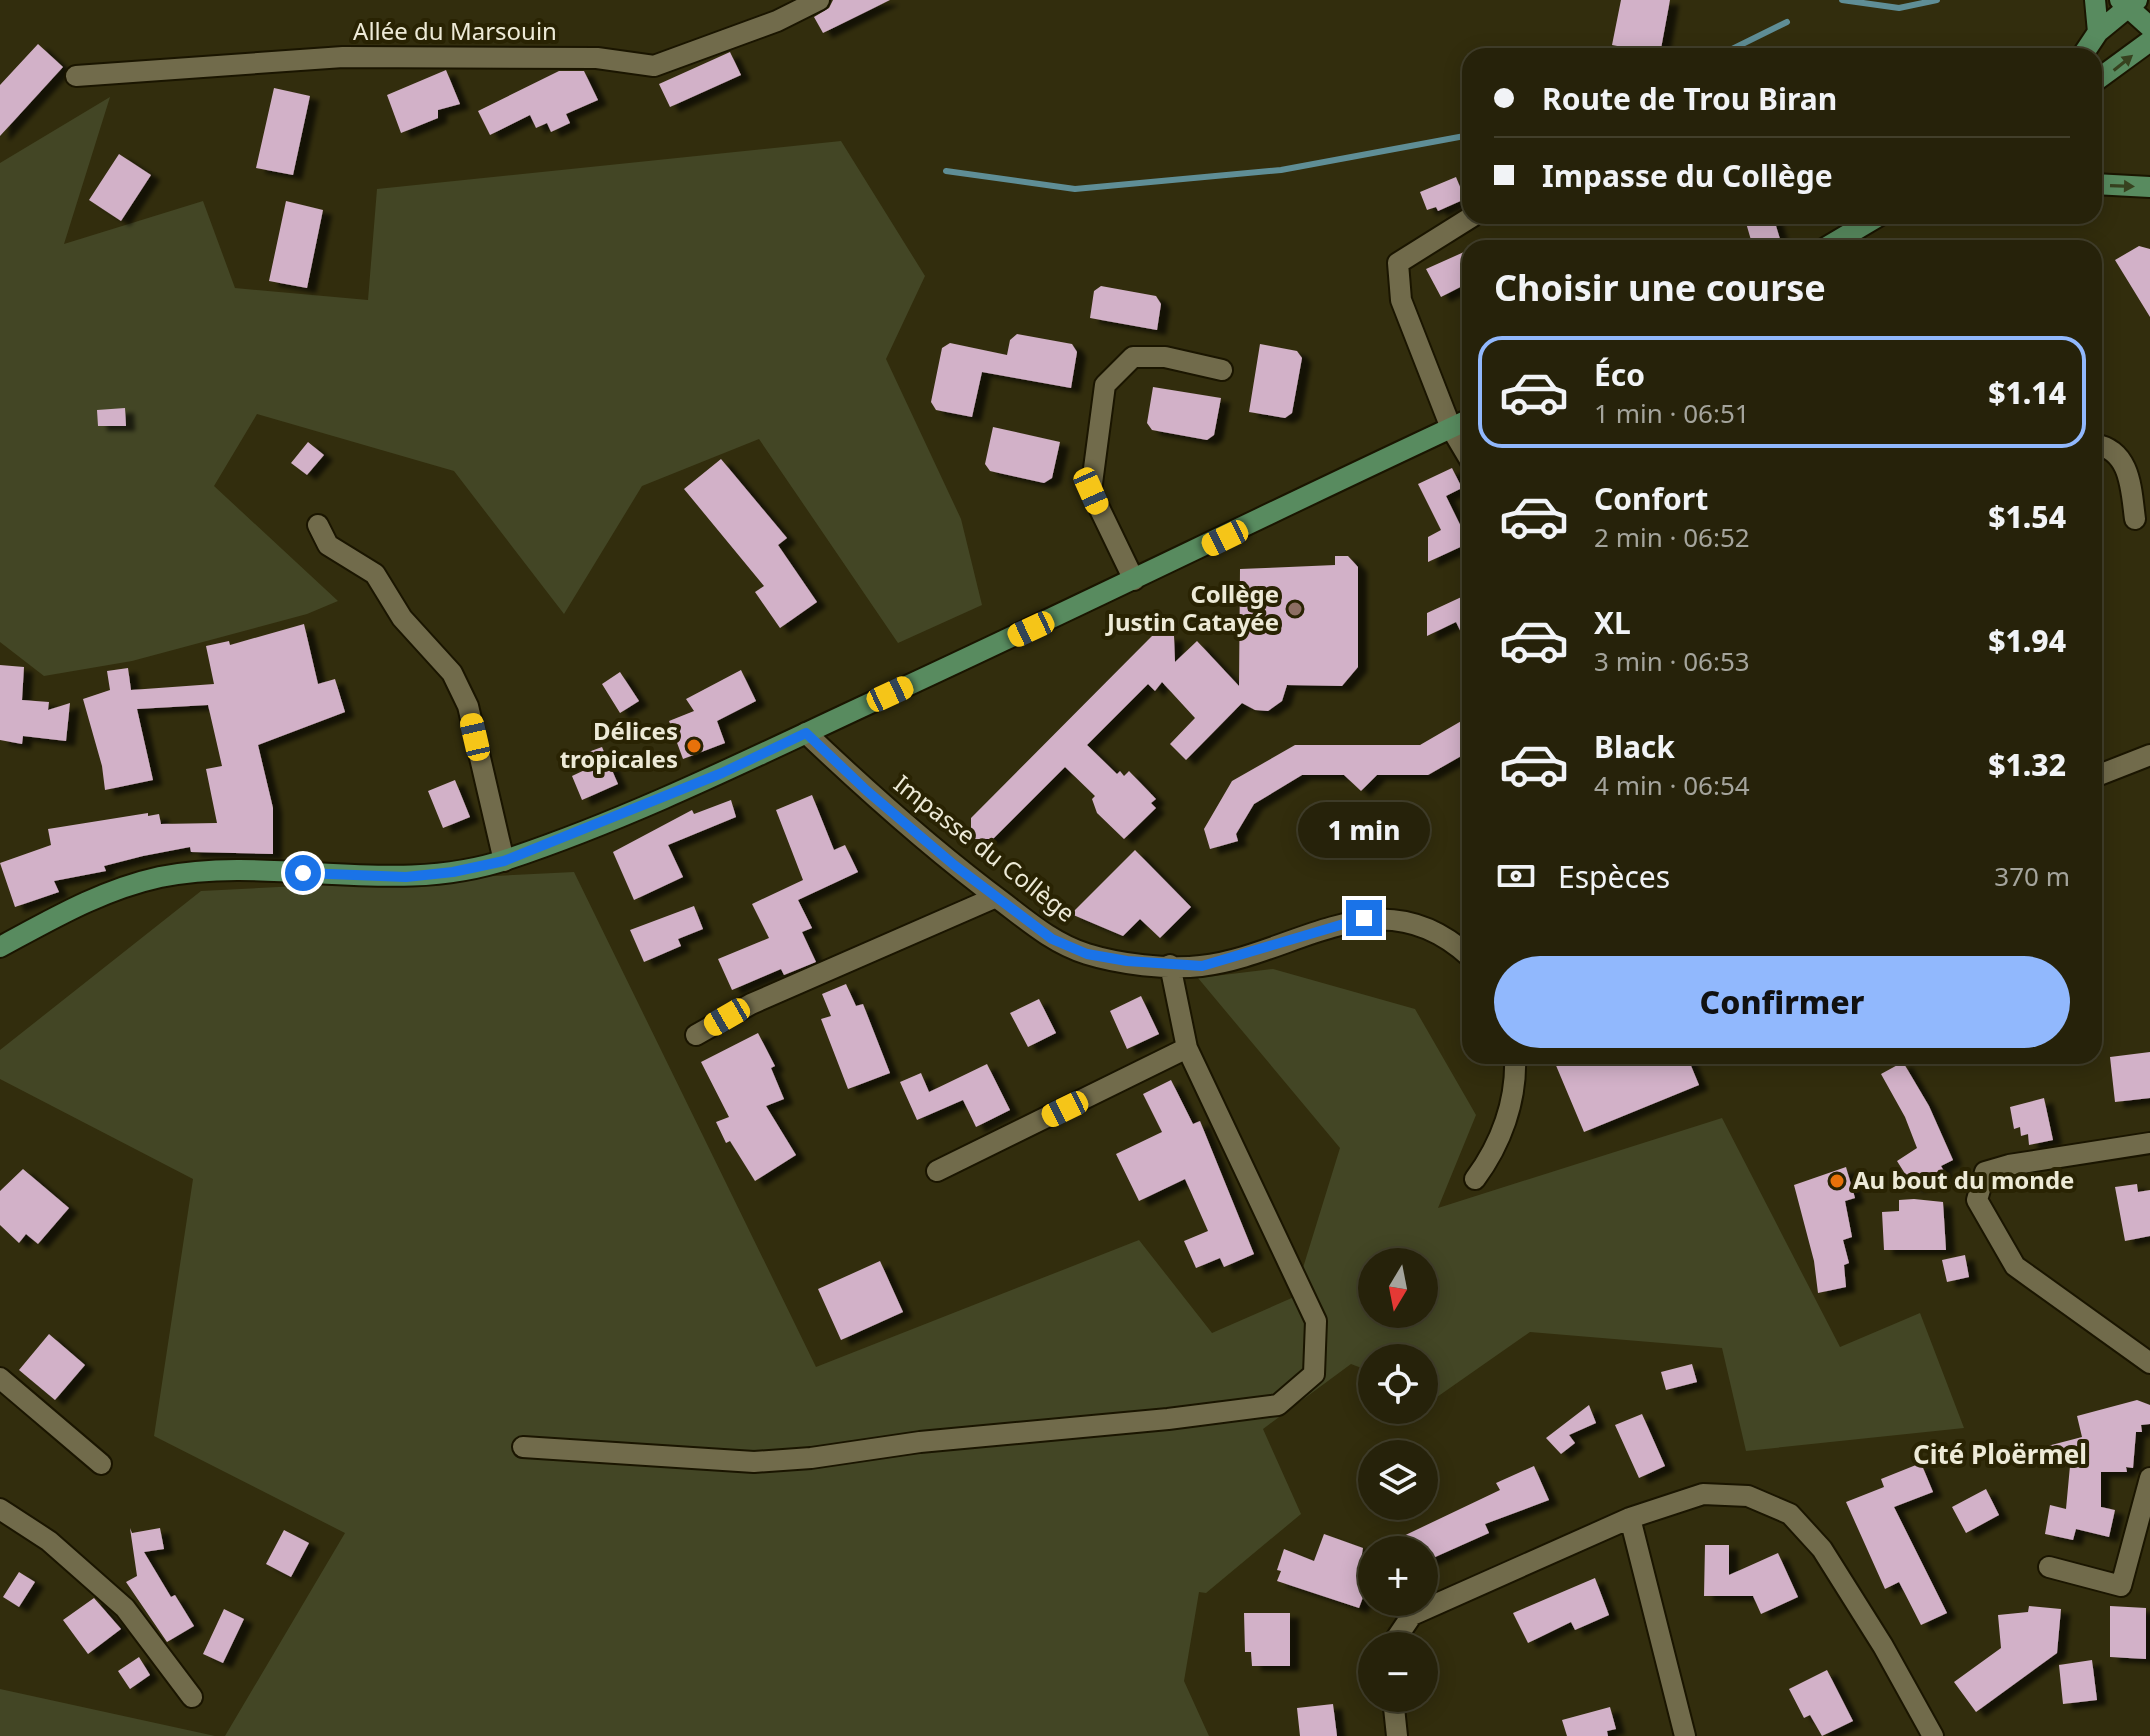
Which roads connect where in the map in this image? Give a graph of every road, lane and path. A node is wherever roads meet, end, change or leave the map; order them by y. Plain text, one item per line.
1 (819, 0) edge
2 (2095, 0) edge
3 (2128, 2) edge
4 (2150, 27) edge
5 (2098, 32) junction
6 (2150, 41) edge
7 (2087, 48) edge
8 (76, 76) dead end
9 (2102, 76) edge
10 (2102, 184) edge
11 (2150, 187) edge
12 (1462, 223) edge
13 (1864, 224) edge
14 (1838, 240) edge
15 (1222, 370) dead end
16 (1461, 424) edge
17 (2102, 447) edge
18 (2135, 519) dead end
19 (318, 525) dead end
20 (1134, 580) junction
21 (806, 733) junction
22 (2150, 755) edge
23 (2102, 774) edge
24 (504, 861) junction
25 (996, 897) junction
26 (0, 947) edge
27 (1462, 950) edge
28 (1170, 965) junction
29 (696, 1035) dead end
30 (1187, 1048) junction
31 (1515, 1064) edge
32 (2150, 1143) edge
33 (937, 1171) dead end
34 (1475, 1179) dead end
35 (2150, 1363) edge
36 (0, 1378) edge
37 (523, 1447) dead end
38 (101, 1464) dead end
39 (2150, 1478) edge
40 (0, 1509) edge
41 (1630, 1518) junction
42 (2049, 1567) dead end
43 (1398, 1632) edge
44 (192, 1697) dead end
45 (1394, 1712) edge
46 (1397, 1736) edge
47 (1685, 1736) edge
48 (1933, 1736) edge

1 - 8 street, Allée du Marsouin
2 - 5 main road
3 - 4 main road
3 - 5 main road
5 - 7 main road
9 -> 6 main road
10 -> 11 main road
12 - 16 street
13 - 14 main road
15 - 20 street
16 - 20 main road
17 - 18 street
19 - 24 street
20 - 21 main road
21 - 24 main road
21 - 25 street, Impasse du Collège
22 - 23 street
24 - 26 main road
25 - 28 street, Impasse du Collège
25 - 29 street
27 - 28 street, Impasse du Collège
28 - 30 street
30 - 33 street
30 - 37 street
31 - 34 street
32 - 35 street
36 - 38 street
39 - 42 street
40 - 44 street
41 - 43 street
41 - 47 street
41 - 48 street
45 - 46 street

